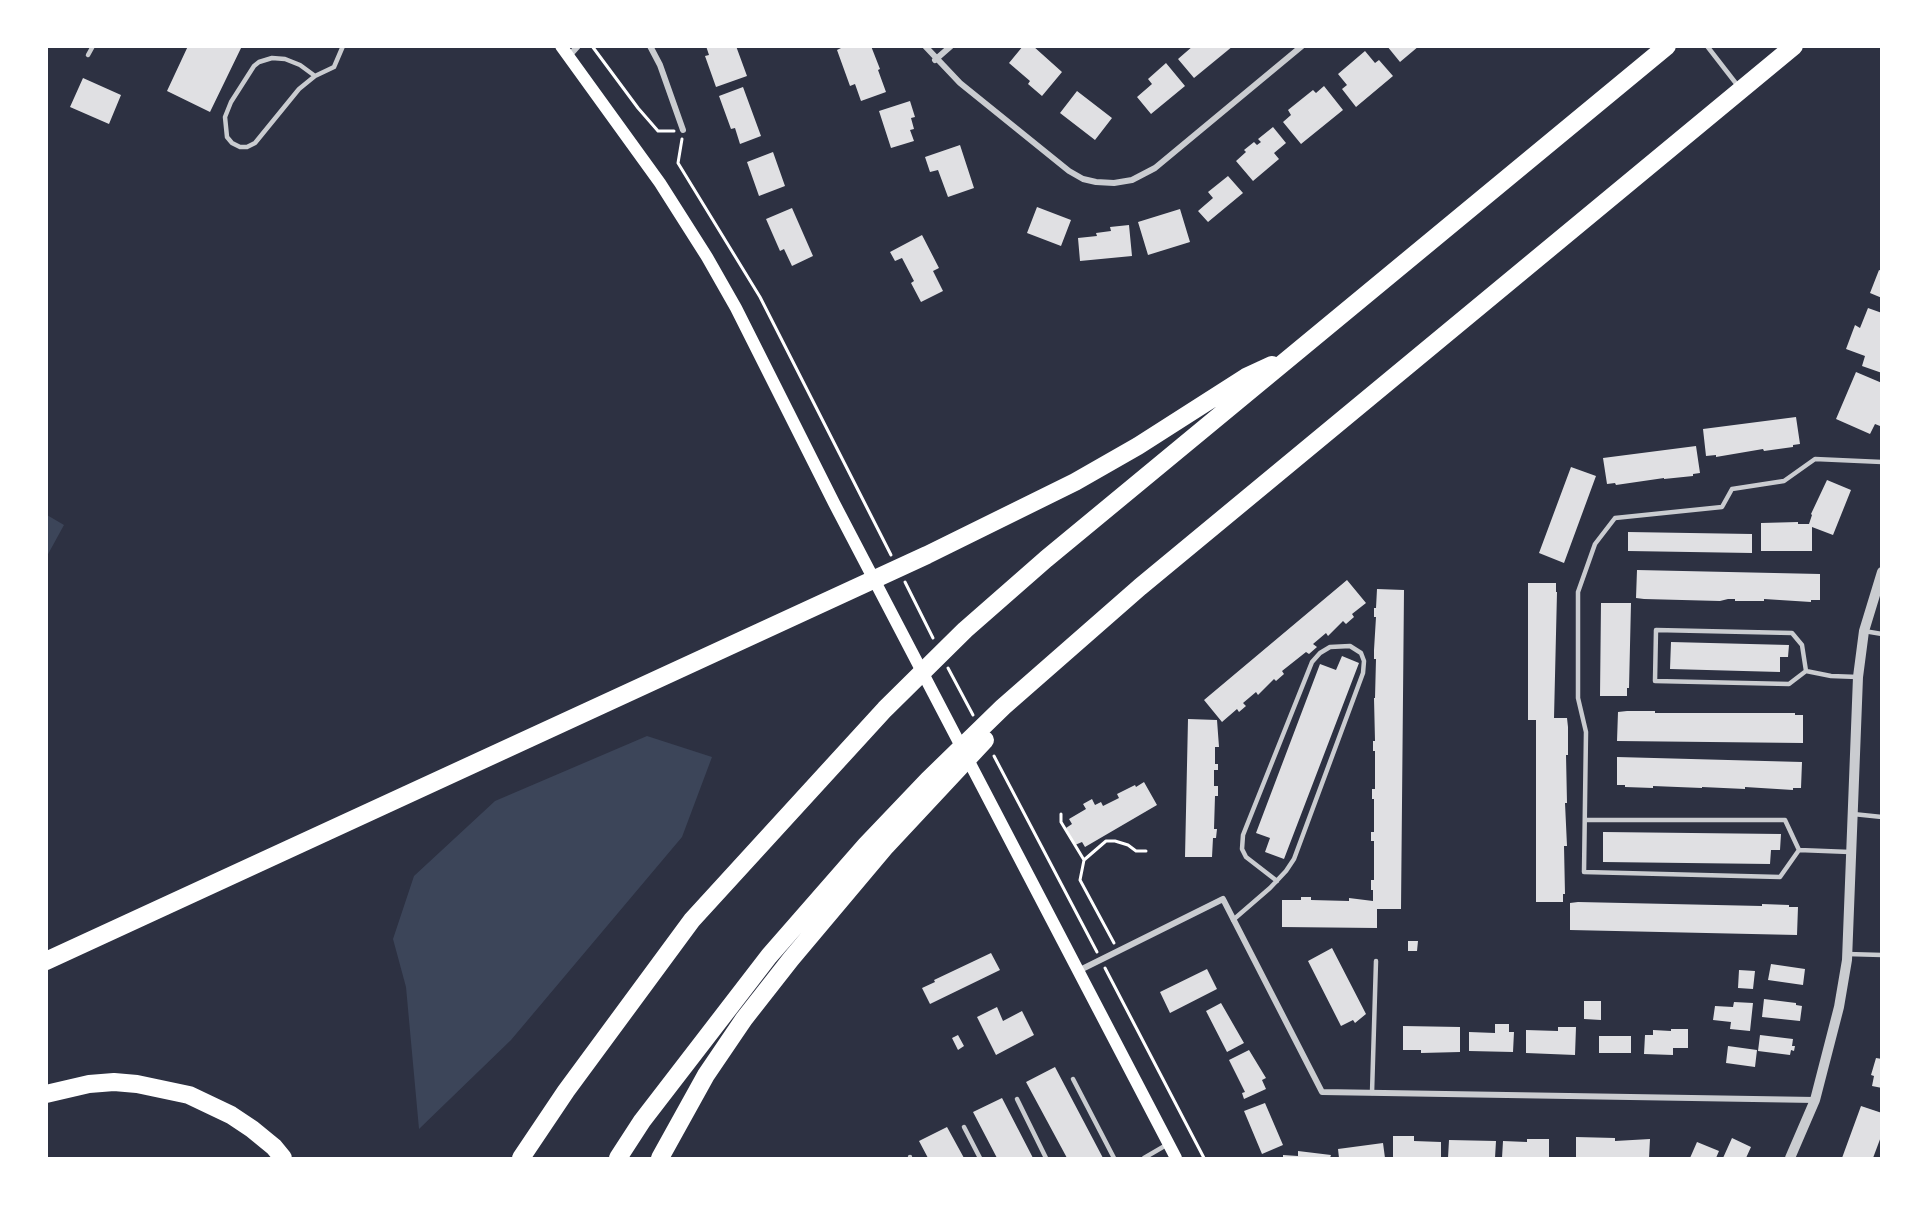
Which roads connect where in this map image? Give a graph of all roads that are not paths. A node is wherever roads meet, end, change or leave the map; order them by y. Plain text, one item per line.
1 (93, 46) edge
2 (343, 46) edge
3 (579, 46) edge
4 (650, 46) edge
5 (925, 46) edge
6 (951, 46) edge
7 (1302, 46) edge
8 (1667, 46) edge
9 (1707, 46) edge
10 (1794, 46) edge
11 (565, 51) edge
12 (88, 56) dead end
13 (935, 60) junction
14 (315, 76) junction
15 (1741, 90) junction
16 (683, 130) road end
17 (1293, 356) junction
18 (1881, 462) edge
19 (1881, 572) edge
20 (1864, 631) junction
21 (1881, 634) edge
22 (1806, 671) junction
23 (1858, 677) junction
24 (931, 787) junction
25 (1853, 814) junction
26 (1881, 817) edge
27 (1585, 820) junction
28 (1799, 850) junction
29 (1852, 852) junction
30 (1276, 881) junction
31 (1233, 920) junction
32 (66, 953) junction
33 (1847, 954) junction
34 (1881, 955) edge
35 (46, 961) edge
36 (1376, 961) dead end
37 (46, 966) edge
38 (1078, 970) junction
39 (1073, 1079) dead end
40 (1372, 1093) junction
41 (46, 1094) edge
42 (1017, 1099) dead end
43 (1815, 1100) junction
44 (964, 1127) dead end
45 (1168, 1144) junction
46 (283, 1158) edge
47 (521, 1158) edge
48 (618, 1158) edge
49 (660, 1158) edge
50 (980, 1158) edge
51 (1046, 1158) edge
52 (1114, 1158) edge
53 (1144, 1158) edge
54 (1176, 1158) edge
55 (1790, 1158) edge

1 - 12 lane
2 - 14 lane
3 - 11 street
4 - 16 street
5 - 13 street
6 - 13 street
7 - 13 street
8 - 17 highway
9 - 15 lane
10 - 15 highway
11 - 38 main road
14 - 14 lane
15 - 24 highway
17 - 32 highway
17 - 47 highway
18 - 27 lane
19 - 20 street
20 - 21 lane
20 - 23 street
22 - 22 lane
22 - 23 lane
23 - 25 street
24 - 48 highway
24 - 49 highway
25 - 26 lane
25 - 29 street
27 - 28 lane
27 - 28 lane
28 - 29 lane
29 - 33 street
30 - 30 lane
30 - 31 lane
31 - 38 street
31 - 40 street
32 - 35 highway
32 - 37 highway
33 - 34 lane
33 - 43 street
36 - 40 lane
38 - 45 main road
39 - 52 lane
40 - 43 street
41 - 46 highway
42 - 51 lane
43 - 55 street
44 - 50 lane
45 - 53 lane
45 - 54 main road

